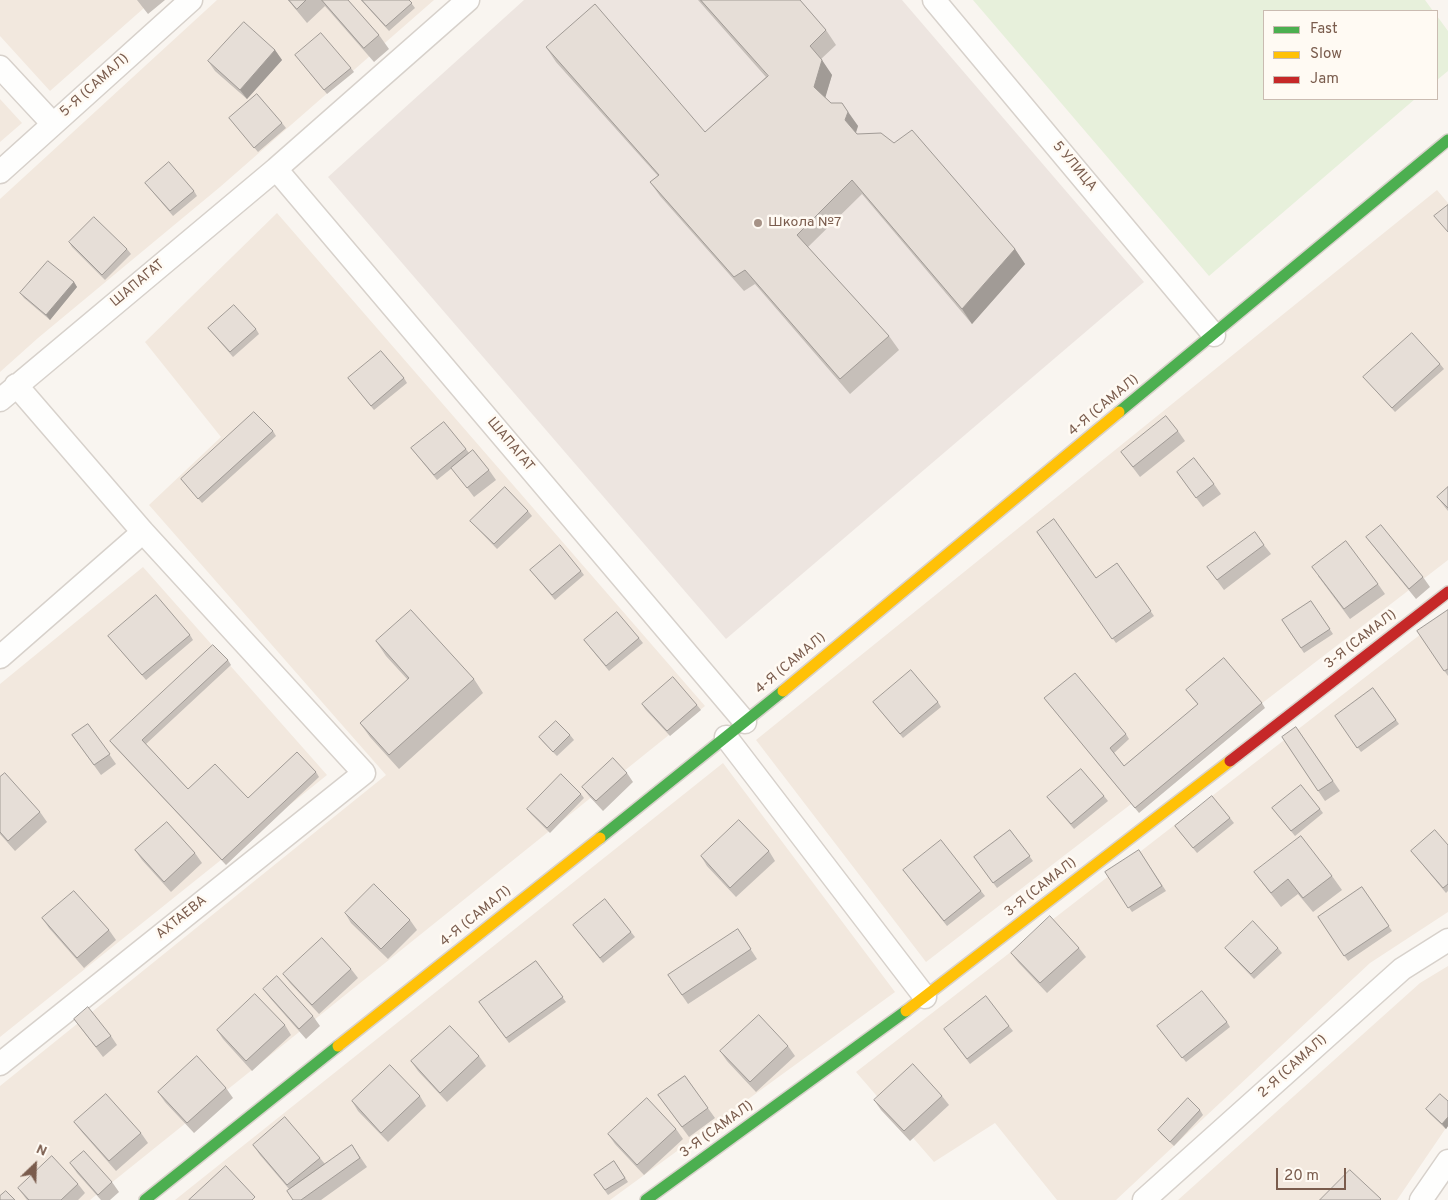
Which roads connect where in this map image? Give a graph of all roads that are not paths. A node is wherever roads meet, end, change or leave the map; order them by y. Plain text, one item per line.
1 (190, 0) edge
2 (468, 0) edge
3 (934, 0) edge
4 (0, 67) edge
5 (53, 124) junction
6 (1445, 148) edge
7 (276, 168) junction
8 (0, 172) edge
9 (1214, 335) junction
10 (16, 385) junction
11 (0, 400) edge
12 (143, 532) junction
13 (1448, 592) edge
14 (0, 657) edge
15 (745, 722) junction
16 (726, 737) junction
17 (1448, 940) edge
18 (925, 997) junction
19 (0, 1064) edge
20 (1448, 1161) edge
21 (145, 1200) edge
22 (646, 1200) edge
23 (1144, 1200) edge
24 (1422, 1200) edge

1 - 5 street, 5-Я (САМАЛ)
2 - 7 street, ШАПАГАТ
3 - 9 street, 5 УЛИЦА
4 - 5 street
5 - 8 street, 5-Я (САМАЛ)
6 - 9 street, 4-Я (САМАЛ)
7 - 10 street, ШАПАГАТ
7 - 15 street, ШАПАГАТ
9 - 15 street, 4-Я (САМАЛ)
10 - 11 street, ШАПАГАТ
10 - 12 street
12 - 14 street
12 - 19 street, АХТАЕВА
13 - 18 street, 3-Я (САМАЛ)
15 - 16 street, 4-Я (САМАЛ)
16 - 18 street
16 - 21 street, 4-Я (САМАЛ)
17 - 23 street, 2-Я (САМАЛ)
18 - 22 street, 3-Я (САМАЛ)
20 - 24 street

